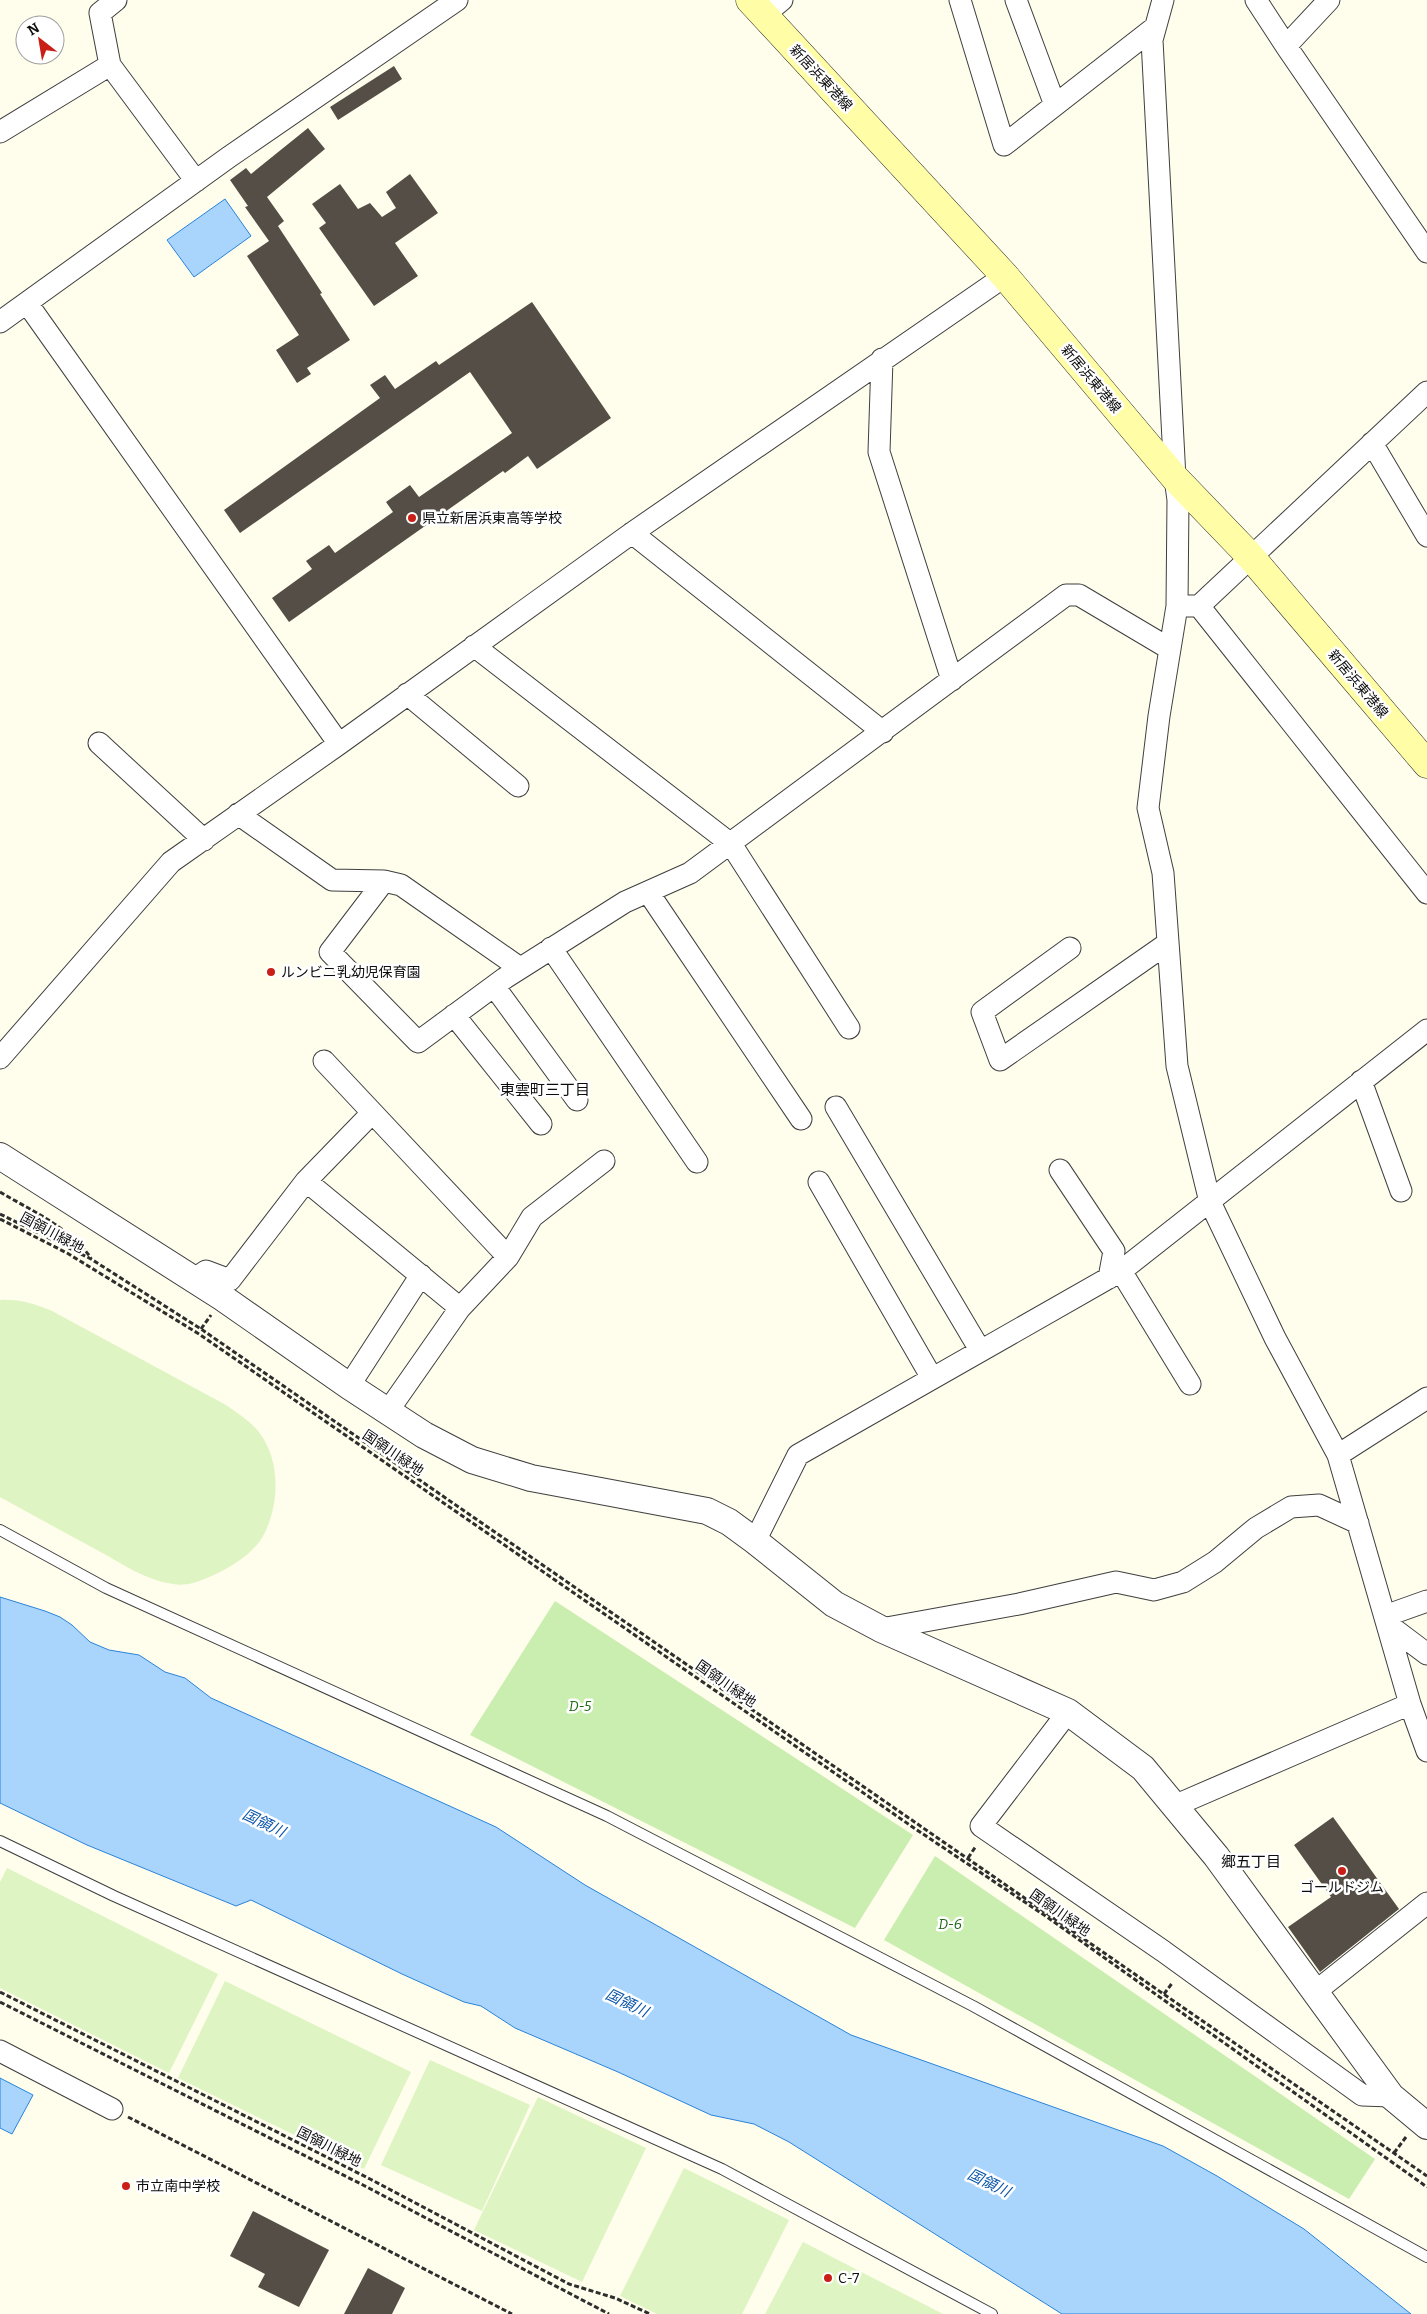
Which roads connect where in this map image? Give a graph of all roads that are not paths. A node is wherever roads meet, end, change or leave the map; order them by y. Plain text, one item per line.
1 (116, 0) edge
2 (457, 0) edge
3 (960, 0) edge
4 (1016, 0) edge
5 (1163, 0) edge
6 (1256, 0) edge
7 (1329, 0) edge
8 (765, 5) edge
9 (1154, 28) junction
10 (1286, 46) junction
11 (110, 66) junction
12 (1055, 105) junction
13 (0, 132) edge
14 (196, 180) junction
15 (1427, 252) edge
16 (1005, 276) junction
17 (27, 302) junction
18 (0, 322) edge
19 (882, 359) junction
20 (1427, 392) edge
21 (1372, 443) junction
22 (1175, 478) junction
23 (632, 533) junction
24 (1427, 536) edge
25 (1250, 556) junction
26 (1177, 606) junction
27 (1199, 606) junction
28 (474, 646) junction
29 (1170, 649) junction
30 (952, 680) junction
31 (407, 694) junction
32 (883, 732) junction
33 (99, 742) dead end
34 (339, 744) junction
35 (1427, 764) edge
36 (518, 786) dead end
37 (238, 814) junction
38 (204, 840) junction
39 (731, 844) junction
40 (384, 881) junction
41 (648, 892) junction
42 (1427, 893) edge
43 (1168, 943) junction
44 (551, 948) junction
45 (1070, 948) dead end
46 (520, 968) junction
47 (494, 986) junction
48 (454, 1015) junction
49 (849, 1028) dead end
50 (1427, 1030) edge
51 (0, 1058) edge
52 (324, 1061) dead end
53 (1361, 1081) junction
54 (577, 1100) dead end
55 (836, 1106) dead end
56 (372, 1113) junction
57 (801, 1119) dead end
58 (541, 1124) dead end
59 (0, 1156) edge
60 (604, 1161) dead end
61 (697, 1162) dead end
62 (1060, 1170) dead end
63 (306, 1181) junction
64 (819, 1182) dead end
65 (1401, 1191) dead end
66 (1210, 1202) junction
67 (508, 1257) junction
68 (1115, 1274) junction
69 (421, 1275) junction
70 (194, 1279) junction
71 (460, 1308) junction
72 (980, 1350) junction
73 (932, 1378) junction
74 (1190, 1384) dead end
75 (349, 1386) junction
76 (1427, 1398) edge
77 (388, 1412) junction
78 (1338, 1455) junction
79 (1358, 1523) junction
80 (0, 1530) edge
81 (755, 1541) junction
82 (1427, 1601) edge
83 (1386, 1620) junction
84 (881, 1629) junction
85 (1427, 1654) edge
86 (1410, 1704) junction
87 (1068, 1712) junction
88 (1427, 1751) edge
89 (1174, 1806) junction
90 (0, 1841) edge
91 (1427, 1903) edge
92 (1316, 1992) junction
93 (0, 2051) edge
94 (1391, 2096) junction
95 (112, 2109) road end
96 (1427, 2126) edge
97 (1427, 2258) edge
98 (992, 2314) edge

1 - 11 street
2 - 14 street
3 - 12 street
4 - 12 street
5 - 9 street
6 - 10 street
7 - 10 street
8 - 16 main road, 新居浜東港線
9 - 12 street
9 - 22 street
10 - 15 street
11 - 13 street
11 - 14 street
14 - 17 street
16 - 19 street
16 - 22 main road, 新居浜東港線
17 - 18 street
17 - 34 street
19 - 23 street
19 - 30 street
20 - 21 street
21 - 24 street
21 - 25 street
22 - 25 main road, 新居浜東港線
22 - 26 street
23 - 28 street
23 - 32 street
25 - 27 street
25 - 35 main road, 新居浜東港線
26 - 27 street
26 - 29 street
27 - 42 street
28 - 31 street
28 - 39 street
29 - 30 street
29 - 43 street
30 - 32 street
31 - 34 street
31 - 36 street
32 - 39 street
33 - 38 street
34 - 37 street
37 - 38 street
37 - 40 street
38 - 51 street
39 - 41 street
39 - 49 street
40 - 46 street
40 - 48 street
41 - 44 street
41 - 57 street
43 - 45 street
43 - 66 street
44 - 46 street
44 - 61 street
46 - 47 street
47 - 48 street
47 - 54 street
48 - 58 street
50 - 53 street
52 - 56 street
53 - 65 street
53 - 66 street
55 - 72 street
56 - 63 street
56 - 67 street
59 - 70 street
60 - 67 street
62 - 68 street
63 - 69 street
63 - 70 street
64 - 73 street
66 - 68 street
66 - 78 street
67 - 71 street
68 - 72 street
68 - 74 street
69 - 71 street
69 - 75 street
70 - 75 street
71 - 77 street
72 - 73 street
73 - 81 street
75 - 77 street
76 - 78 street
77 - 81 street
78 - 79 street
79 - 83 street
79 - 84 street
80 - 97 lane
81 - 84 street
82 - 83 street
83 - 85 street
83 - 86 street
84 - 87 street
86 - 88 street
86 - 89 street
87 - 89 street
87 - 94 street
89 - 92 street
90 - 98 lane
91 - 92 street
92 - 94 street
93 - 95 street
94 - 96 street

